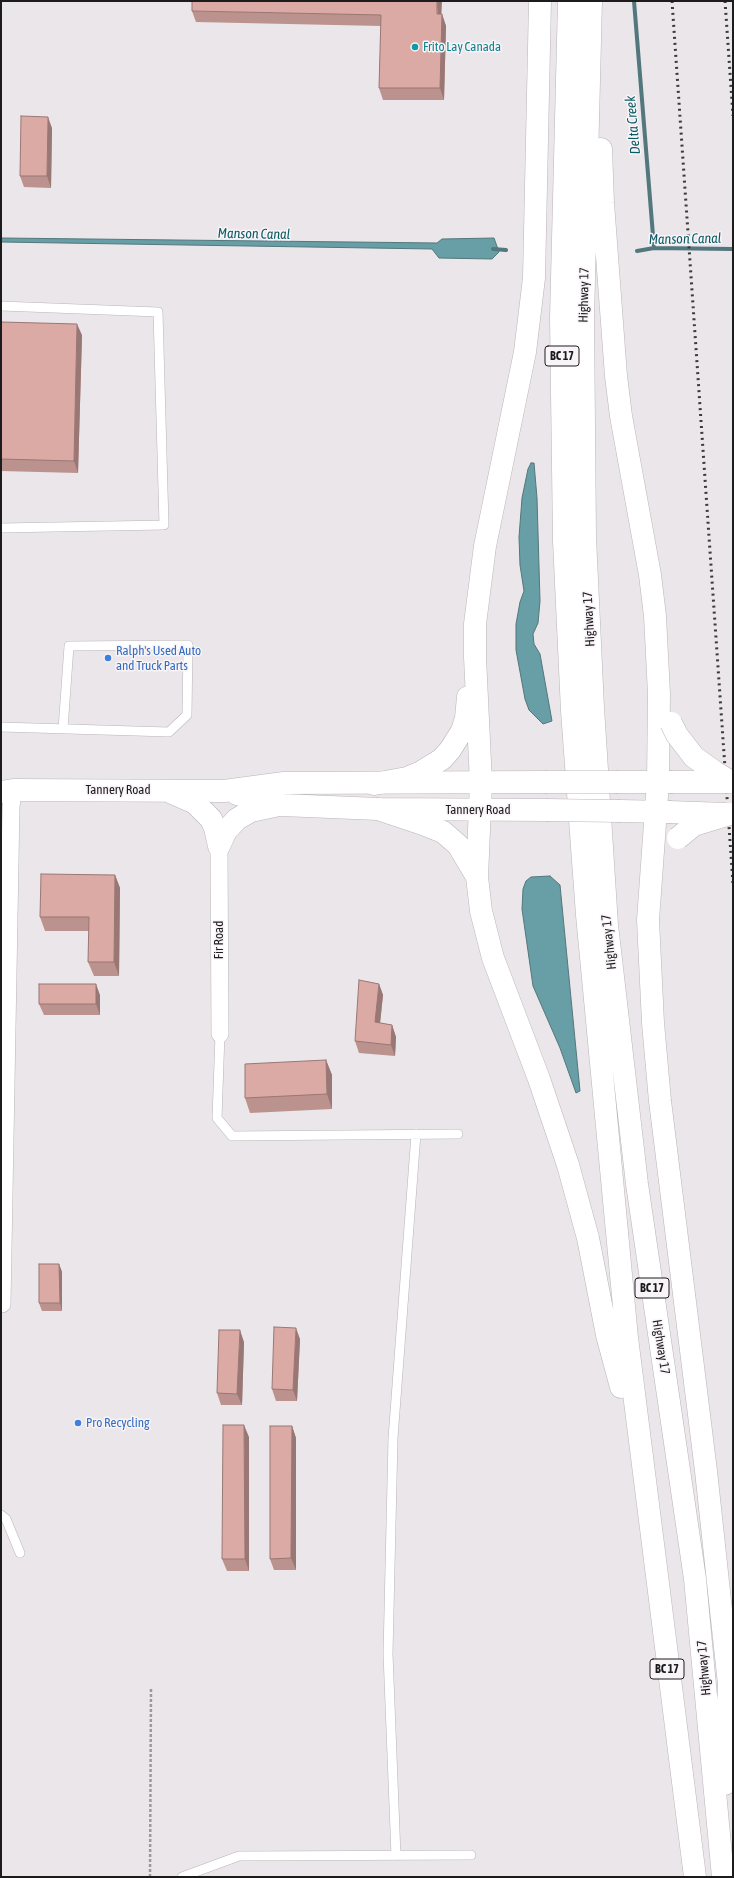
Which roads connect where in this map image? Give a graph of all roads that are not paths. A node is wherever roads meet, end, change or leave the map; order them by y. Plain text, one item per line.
1 (540, 1) edge
2 (569, 1) edge
3 (591, 1) edge
4 (596, 1) edge
5 (1, 306) edge
6 (1, 528) edge
7 (475, 657) junction
8 (658, 694) junction
9 (1, 727) edge
10 (63, 729) junction
11 (664, 782) junction
12 (732, 782) edge
13 (481, 783) junction
14 (374, 784) junction
15 (164, 789) junction
16 (5, 790) edge
17 (224, 790) junction
18 (282, 805) junction
19 (378, 809) junction
20 (480, 810) junction
21 (662, 812) junction
22 (732, 814) edge
23 (219, 846) junction
24 (476, 878) junction
25 (648, 920) junction
26 (220, 1034) joint
27 (416, 1134) junction
28 (458, 1134) dead end
29 (3, 1149) edge
30 (2, 1304) edge
31 (642, 1469) junction
32 (1, 1515) edge
33 (20, 1553) dead end
34 (471, 1855) dead end
35 (396, 1856) junction
36 (722, 1872) edge
37 (182, 1877) edge
38 (695, 1877) edge

1 - 7 main road
2 - 31 main road, Highway 17 / BC 17
3 - 36 main road, Highway 17 / BC 17
4 - 8 main road
5 - 6 lane
7 - 13 main road
7 - 14 main road
8 - 11 main road
8 - 12 main road, bridge
9 - 10 lane
10 - 10 lane
11 - 12 main road, Tannery Road, bridge
11 - 13 main road, Tannery Road, bridge
11 - 21 main road
13 - 14 main road, Tannery Road
13 - 20 main road
14 - 17 main road, Tannery Road
15 - 16 main road, Tannery Road
15 - 17 main road, Tannery Road
15 - 23 main road
16 - 29 street
17 - 18 main road, Tannery Road
18 - 19 main road, Tannery Road
18 - 23 main road
19 - 20 main road, Tannery Road
19 - 24 main road
20 - 21 main road, Tannery Road, bridge
20 - 24 main road
21 - 22 main road, Tannery Road, bridge
21 - 25 main road
22 - 25 main road, bridge
23 - 26 street, Fir Road
24 - 31 main road
25 - 36 main road
26 - 27 lane
27 - 28 lane
27 - 35 lane
29 - 30 street
31 - 38 main road, Highway 17 / BC 17
32 - 33 lane
34 - 35 lane
35 - 37 lane

